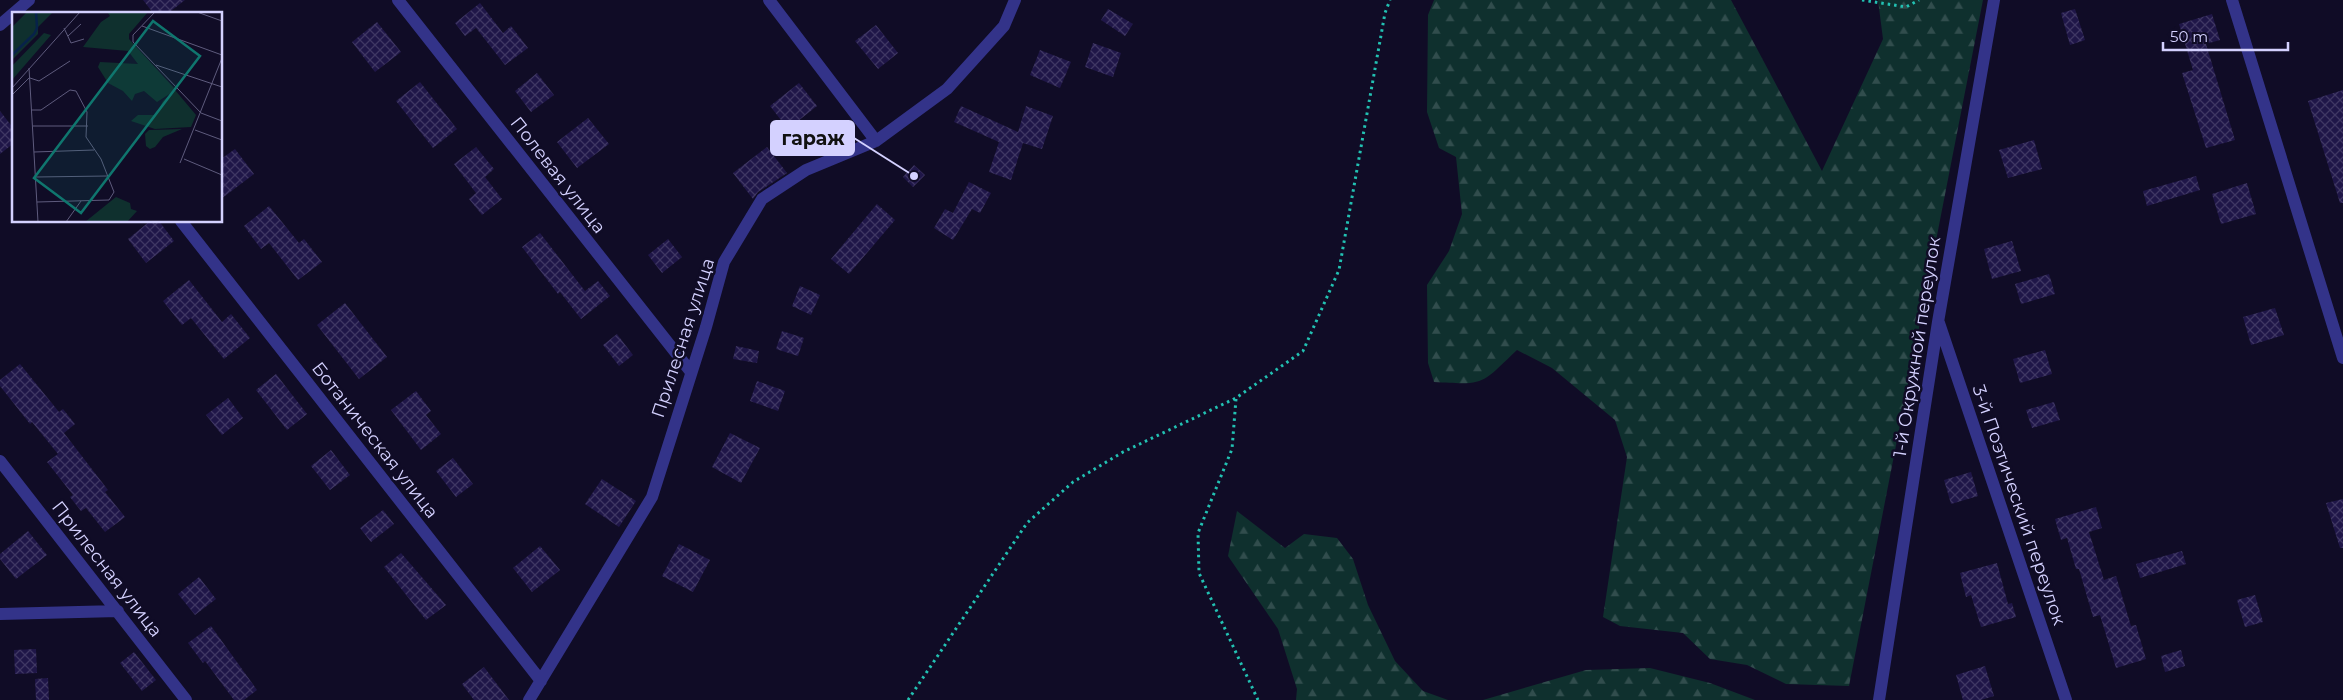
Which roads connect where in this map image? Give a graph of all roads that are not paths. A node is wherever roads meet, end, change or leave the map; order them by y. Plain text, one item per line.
1 (29, 0) edge
2 (398, 0) edge
3 (769, 0) edge
4 (1015, 0) edge
5 (1994, 0) edge
6 (2232, 0) edge
7 (17, 12) edge
8 (12, 16) edge
9 (0, 25) edge
10 (876, 140) junction
11 (182, 222) edge
12 (1938, 322) junction
13 (2343, 358) edge
14 (691, 372) junction
15 (0, 461) edge
16 (118, 611) junction
17 (0, 614) edge
18 (541, 681) junction
19 (186, 700) edge
20 (530, 700) edge
21 (1880, 700) edge
22 (2066, 700) edge

1 - 7 street
2 - 14 street, Полевая улица
3 - 10 street
4 - 10 street, Прилесная улица
5 - 12 street, 1-й Окружной переулок
6 - 13 street
8 - 9 street
10 - 14 street, Прилесная улица
11 - 18 street, Ботаническая улица
12 - 21 street, 1-й Окружной переулок
12 - 22 street, 3-й Поэтический переулок
14 - 18 street, Прилесная улица
15 - 16 street, Прилесная улица
16 - 17 street
16 - 19 street, Прилесная улица
18 - 20 street, Прилесная улица

